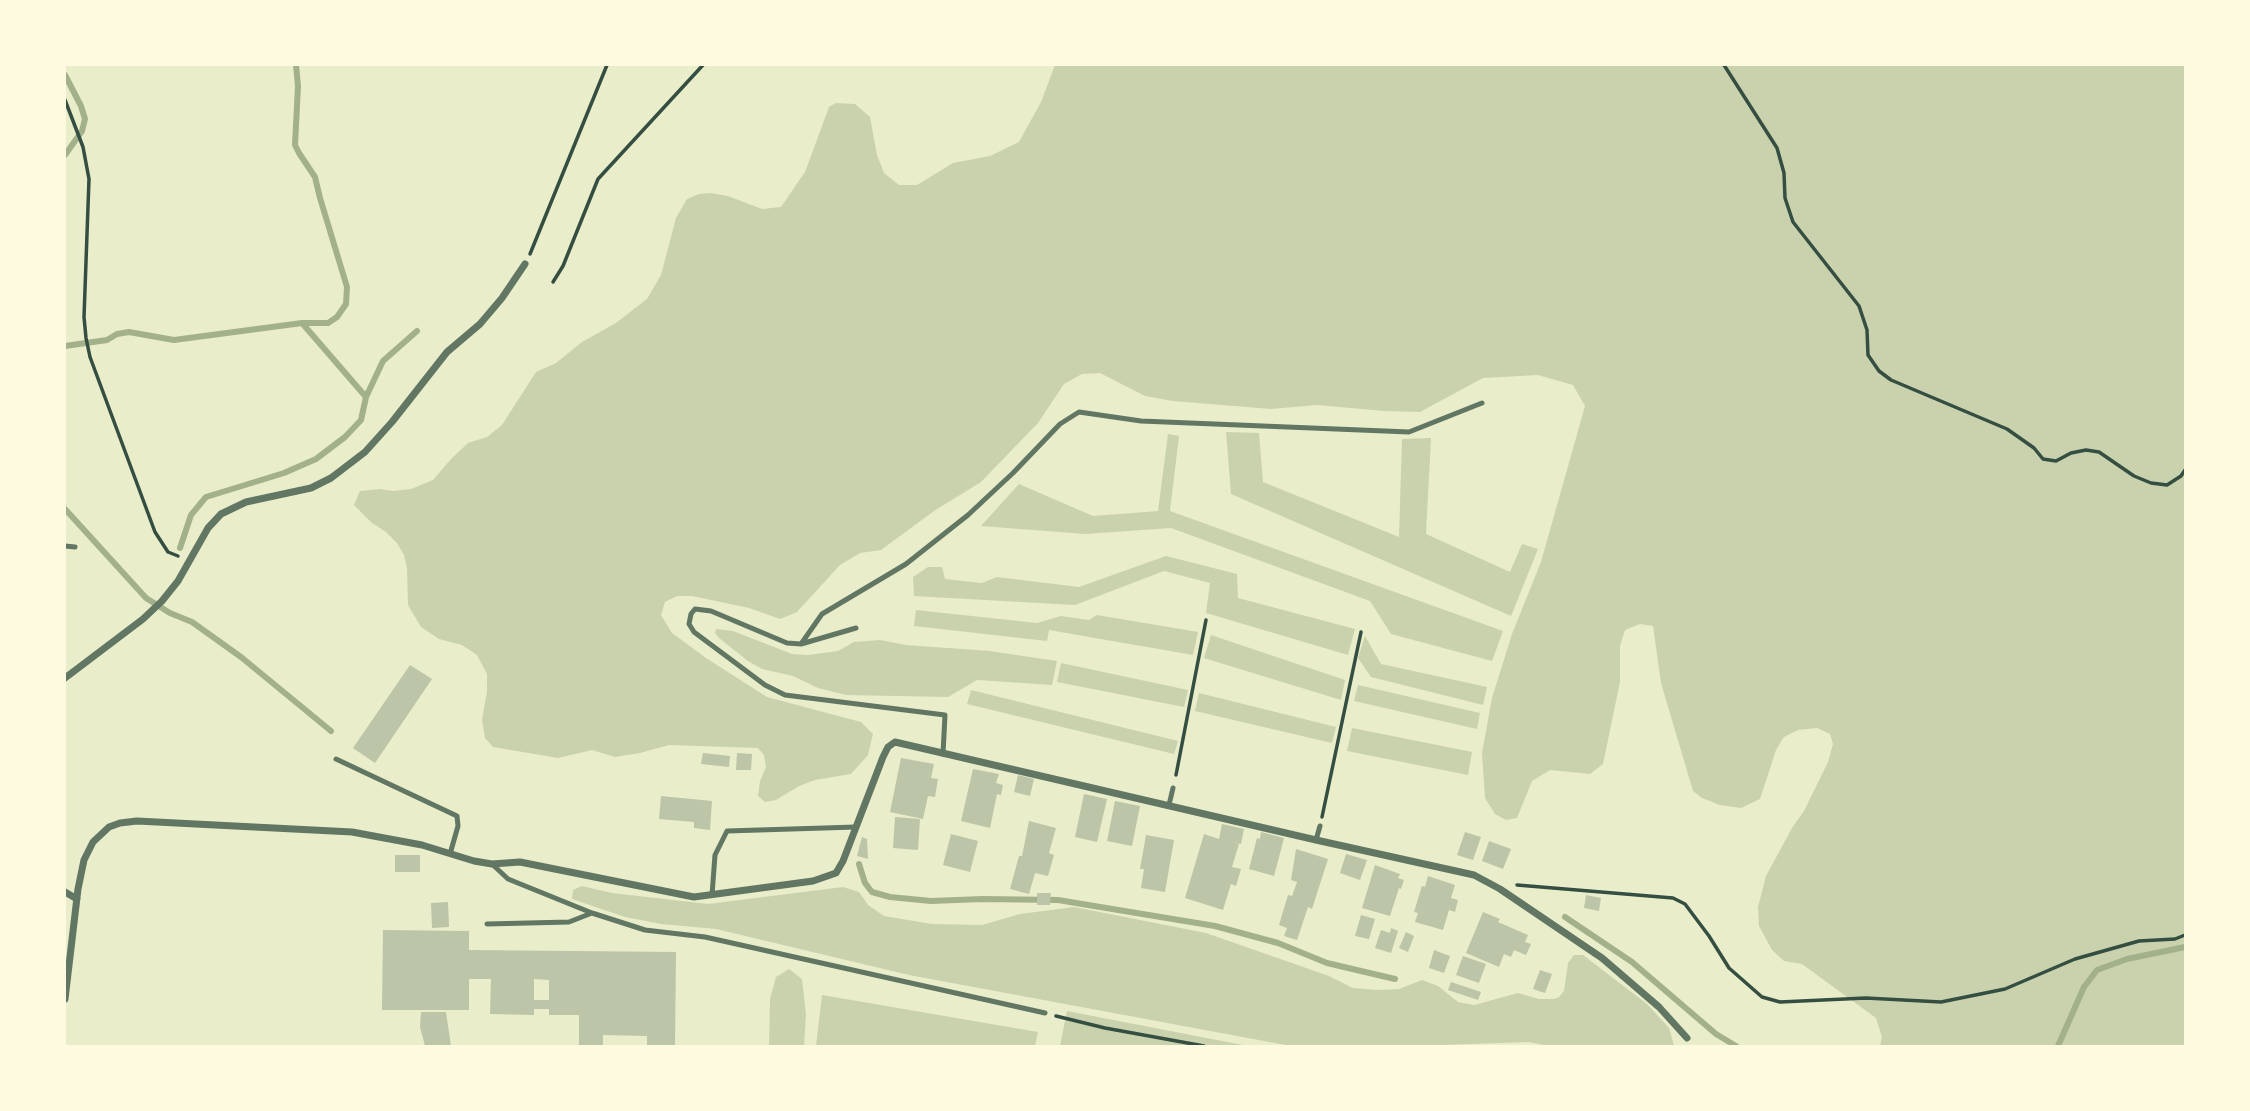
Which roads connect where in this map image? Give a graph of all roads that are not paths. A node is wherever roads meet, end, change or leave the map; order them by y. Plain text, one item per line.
1 (525, 264) road end
2 (1482, 403) dead end
3 (65, 546) edge
4 (75, 547) dead end
5 (856, 628) dead end
6 (801, 644) junction
7 (65, 678) edge
8 (943, 754) junction
9 (336, 759) dead end
10 (1173, 788) road end
11 (1168, 804) junction
12 (1320, 826) road end
13 (856, 827) junction
14 (1316, 840) junction
15 (450, 854) junction
16 (492, 864) junction
17 (65, 892) edge
18 (712, 894) junction
19 (77, 899) junction
20 (592, 913) junction
21 (487, 924) dead end
22 (65, 999) edge
23 (1045, 1013) road end
24 (1687, 1038) dead end

1 - 7 street
2 - 6 lane
3 - 4 lane
5 - 6 lane
6 - 8 lane
8 - 11 street
8 - 13 street
9 - 15 lane
10 - 11 lane
11 - 14 street
12 - 14 lane
13 - 18 street
13 - 18 lane
14 - 24 street
15 - 16 street
15 - 19 street
16 - 18 street
16 - 20 lane
17 - 19 street
19 - 22 street
20 - 21 lane
20 - 23 lane

